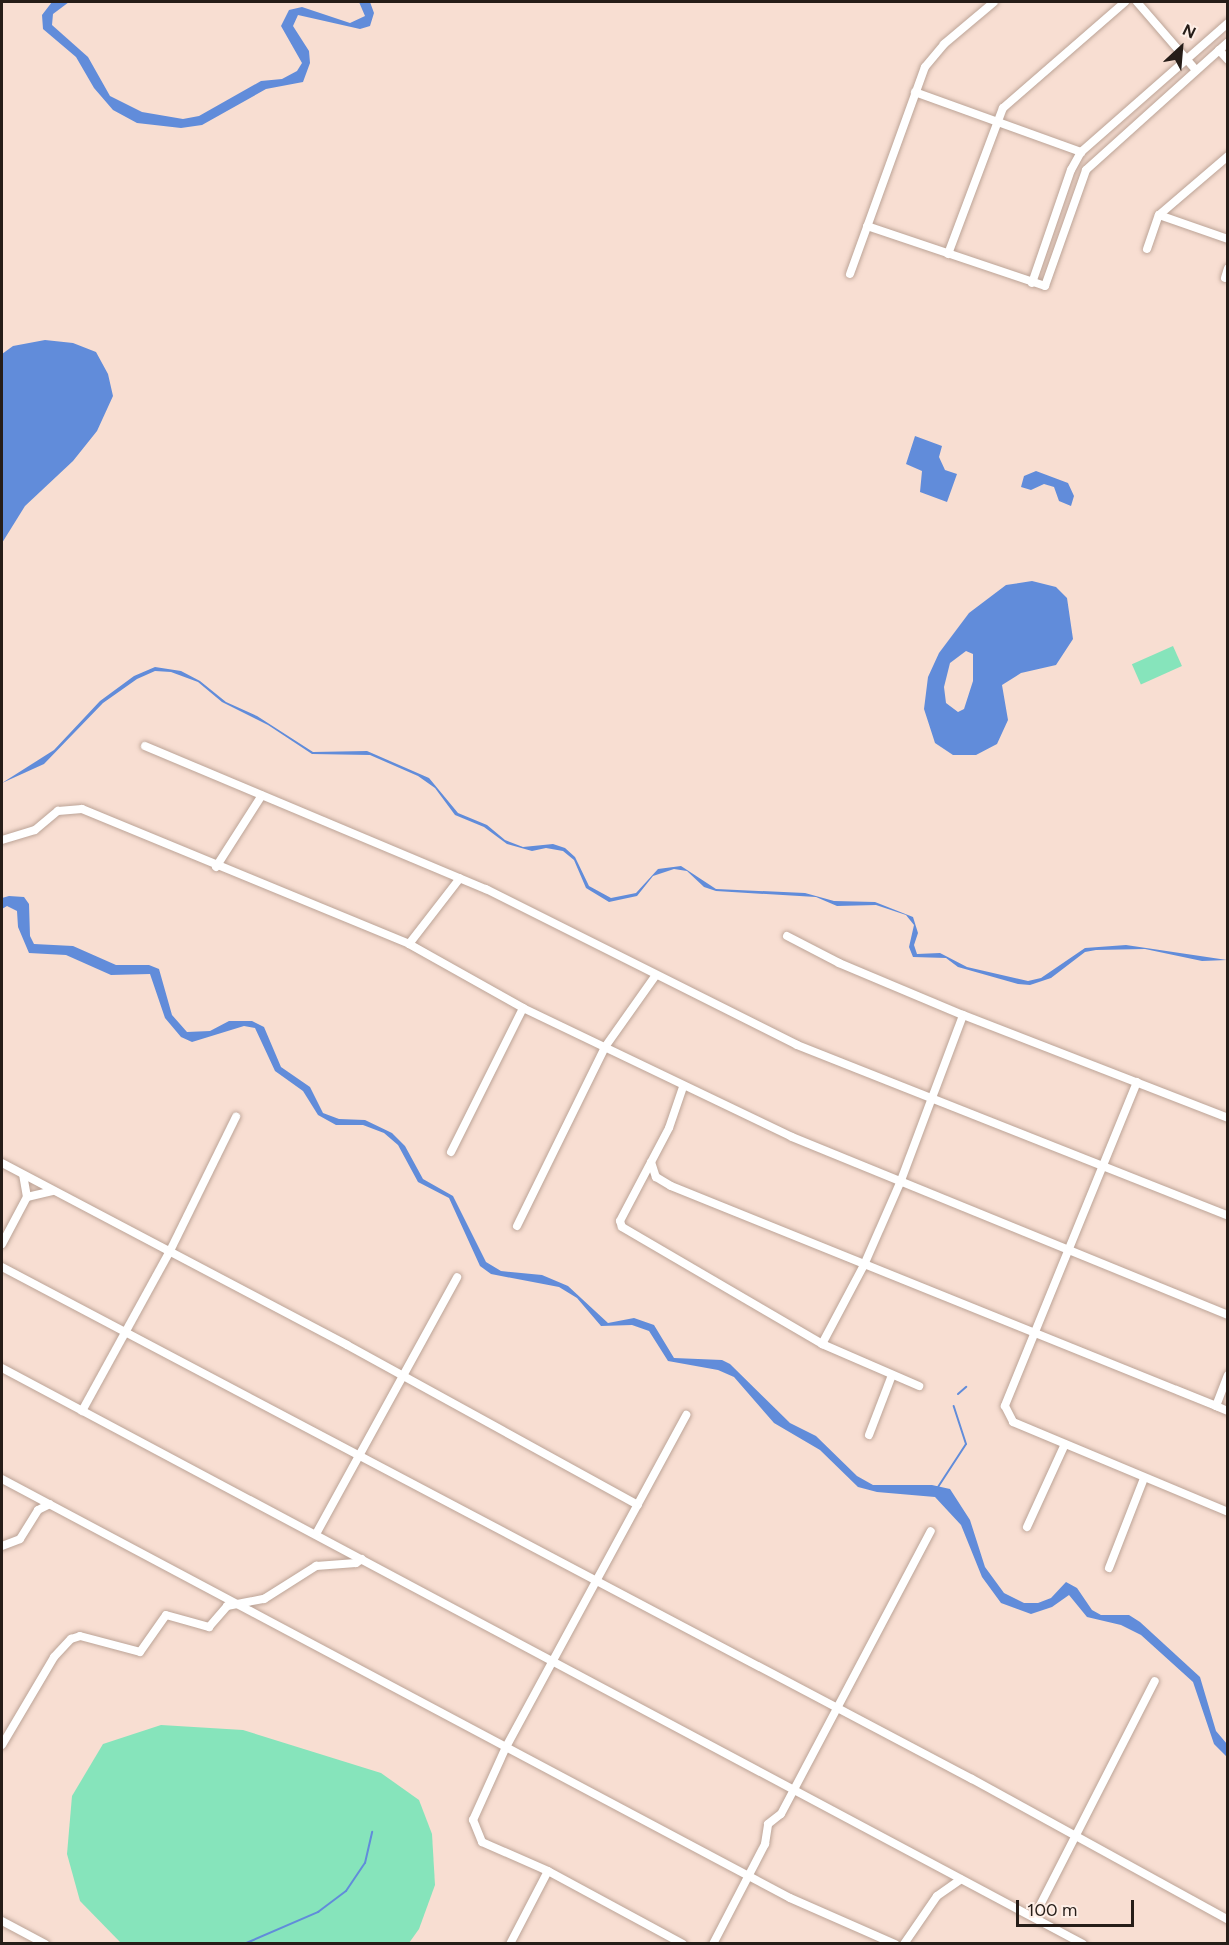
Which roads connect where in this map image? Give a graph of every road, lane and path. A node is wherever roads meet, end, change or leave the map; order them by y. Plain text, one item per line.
1 (994, 2) edge
2 (1125, 2) edge
3 (1137, 2) edge
4 (1227, 23) edge
5 (1227, 42) edge
6 (1219, 50) junction
7 (1188, 59) junction
8 (1227, 60) edge
9 (1196, 70) junction
10 (915, 92) junction
11 (995, 121) junction
12 (1081, 152) junction
13 (1227, 156) edge
14 (1159, 216) junction
15 (867, 226) junction
16 (1227, 239) edge
17 (1147, 249) dead end
18 (948, 254) junction
19 (1227, 268) edge
20 (850, 274) dead end
21 (1225, 278) dead end
22 (1032, 283) junction
23 (145, 746) dead end
24 (262, 795) junction
25 (2, 840) edge
26 (216, 867) junction
27 (460, 878) junction
28 (788, 936) dead end
29 (409, 944) junction
30 (656, 975) junction
31 (523, 1008) junction
32 (963, 1015) junction
33 (605, 1047) junction
34 (1137, 1082) junction
35 (683, 1087) junction
36 (933, 1097) junction
37 (236, 1118) dead end
38 (1227, 1118) edge
39 (451, 1152) dead end
40 (651, 1162) junction
41 (2, 1163) edge
42 (1104, 1168) junction
43 (23, 1175) junction
44 (900, 1183) junction
45 (53, 1191) junction
46 (27, 1197) junction
47 (1227, 1216) edge
48 (517, 1226) dead end
49 (2, 1244) edge
50 (1071, 1250) junction
51 (169, 1253) junction
52 (864, 1265) junction
53 (2, 1267) edge
54 (457, 1277) dead end
55 (1227, 1315) edge
56 (126, 1333) junction
57 (1038, 1333) junction
58 (822, 1344) junction
59 (2, 1368) edge
60 (892, 1375) junction
61 (1227, 1375) edge
62 (403, 1377) junction
63 (919, 1386) dead end
64 (1216, 1406) junction
65 (82, 1411) junction
66 (1227, 1411) edge
67 (686, 1415) dead end
68 (869, 1436) dead end
69 (1065, 1444) junction
70 (358, 1457) junction
71 (1144, 1478) junction
72 (2, 1479) edge
73 (50, 1504) junction
74 (638, 1505) junction
75 (1227, 1512) edge
76 (1027, 1527) dead end
77 (931, 1531) dead end
78 (316, 1534) junction
79 (2, 1546) edge
80 (362, 1559) junction
81 (1109, 1568) dead end
82 (602, 1573) junction
83 (596, 1584) junction
84 (615, 1594) junction
85 (233, 1603) junction
86 (554, 1664) junction
87 (1155, 1681) dead end
88 (837, 1710) junction
89 (2, 1745) edge
90 (506, 1747) junction
91 (793, 1790) junction
92 (1075, 1837) junction
93 (548, 1871) junction
94 (750, 1875) junction
95 (961, 1879) junction
96 (1034, 1917) junction
97 (1227, 1920) edge
98 (2, 1921) edge
99 (45, 1944) edge
100 (510, 1944) edge
101 (683, 1944) edge
102 (713, 1944) edge
103 (895, 1944) edge
104 (904, 1944) edge
105 (1083, 1944) edge

1 - 10 street
2 - 11 street
3 - 7 street
4 - 7 street
5 - 6 street
6 - 8 street
6 - 9 street
7 - 9 street
7 - 12 street
9 - 22 street
10 - 11 street
10 - 15 street
11 - 12 street
11 - 18 street
12 - 22 street
13 - 14 street
14 - 16 street
14 - 17 street
15 - 18 street
15 - 20 street
18 - 22 street
19 - 21 street
23 - 24 street
24 - 26 street
24 - 27 street
25 - 26 street
26 - 29 street
27 - 29 street
27 - 30 street
28 - 32 street
29 - 31 street
30 - 33 street
30 - 36 street
31 - 33 street
31 - 39 street
32 - 34 street
32 - 36 street
33 - 35 street
33 - 48 street
34 - 38 street
34 - 42 street
35 - 40 street
35 - 44 street
36 - 42 street
36 - 44 street
37 - 51 street
40 - 52 street
40 - 58 street
41 - 43 street
42 - 47 street
42 - 50 street
43 - 45 street
43 - 46 street
44 - 50 street
44 - 52 street
45 - 46 street
45 - 51 street
46 - 49 street
50 - 55 street
50 - 57 street
51 - 56 street
51 - 62 street
52 - 57 street
52 - 58 street
53 - 56 street
54 - 62 street
56 - 65 street
56 - 70 street
57 - 64 street
57 - 69 street
58 - 60 street
59 - 65 street
60 - 63 street
60 - 68 street
61 - 64 street
62 - 70 street
62 - 74 street
64 - 66 street
65 - 78 street
67 - 74 street
69 - 71 street
69 - 76 street
70 - 78 street
70 - 83 street
71 - 75 street
71 - 81 street
72 - 73 street
73 - 79 street
73 - 85 street
74 - 82 street
77 - 88 street
78 - 80 street
80 - 85 street
80 - 86 street
82 - 83 street
82 - 84 street
83 - 84 street
83 - 86 street
84 - 88 street
85 - 89 street
85 - 90 street
86 - 90 street
86 - 91 street
87 - 92 street
88 - 91 street
88 - 92 street
90 - 93 street
90 - 94 street
91 - 94 street
91 - 95 street
92 - 96 street
92 - 97 street
93 - 100 street
93 - 101 street
94 - 102 street
94 - 103 street
95 - 96 street
95 - 104 street
96 - 105 street
98 - 99 street

